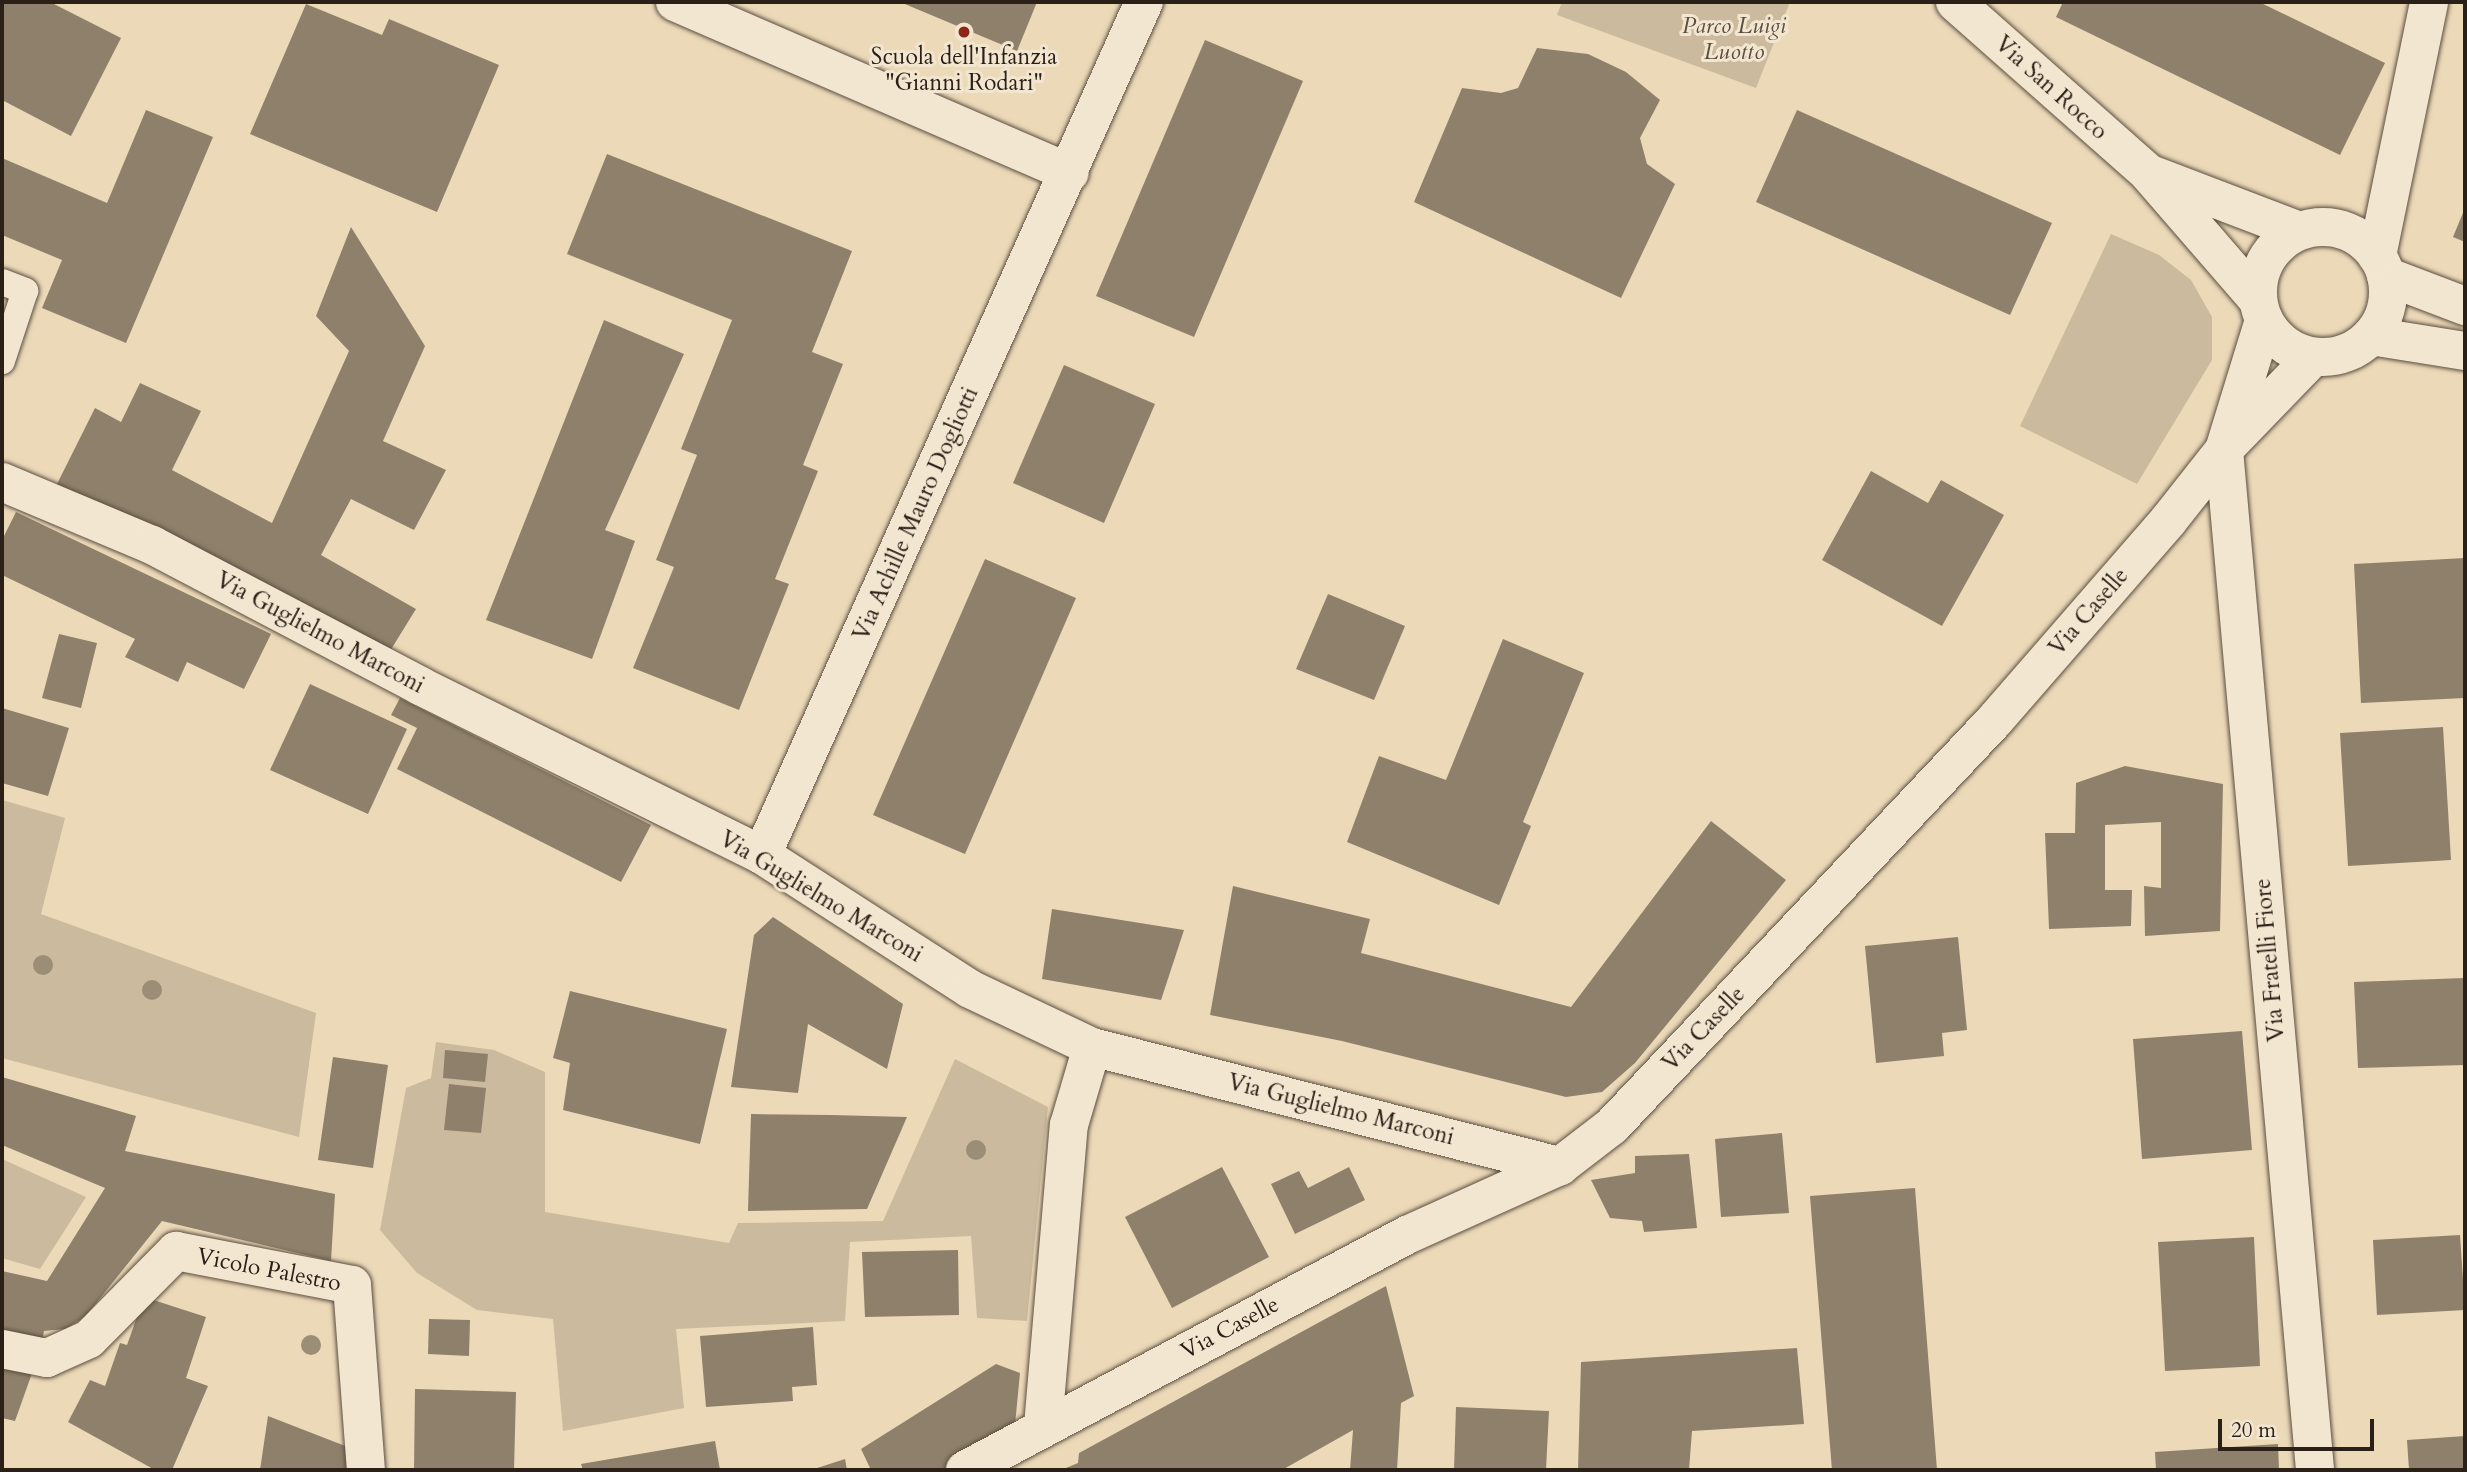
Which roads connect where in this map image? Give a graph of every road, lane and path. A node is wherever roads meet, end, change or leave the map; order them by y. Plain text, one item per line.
1 (675, 2) edge
2 (1144, 2) edge
3 (1955, 2) edge
4 (2428, 2) edge
5 (2401, 154) junction
6 (1070, 173) junction
7 (2148, 173) junction
8 (2343, 230) junction
9 (2300, 231) junction
10 (2382, 266) junction
11 (2, 282) edge
12 (2465, 306) edge
13 (2261, 310) junction
14 (2371, 336) junction
15 (2465, 351) edge
16 (2313, 357) junction
17 (2, 362) edge
18 (2224, 450) junction
19 (2, 482) edge
20 (762, 855) junction
21 (1092, 1047) junction
22 (1560, 1166) junction
23 (2, 1349) edge
24 (1042, 1426) junction
25 (366, 1470) edge
26 (965, 1470) edge
27 (2315, 1470) edge

1 - 6 street
2 - 6 street, Via Achille Mauro Dogliotti
3 - 7 street, Via San Rocco
4 - 5 street
5 - 8 street
5 - 10 street
6 - 20 street, Via Achille Mauro Dogliotti
7 - 9 street, Via San Rocco
7 - 13 street, Via San Rocco
8 - 9 street
8 - 10 street
9 - 13 street
10 - 12 street
10 - 14 street
11 - 17 lane
13 - 16 street
13 - 18 street, Via Caselle
14 - 15 street
14 - 16 street
16 - 18 street, Via Caselle
18 - 22 street, Via Caselle
18 - 27 street, Via Fratelli Fiore
19 - 20 street, Via Guglielmo Marconi
20 - 21 street, Via Guglielmo Marconi
21 - 22 street, Via Guglielmo Marconi
21 - 24 street
22 - 24 street, Via Caselle
23 - 25 street, Vicolo Palestro
24 - 26 street, Via Caselle

